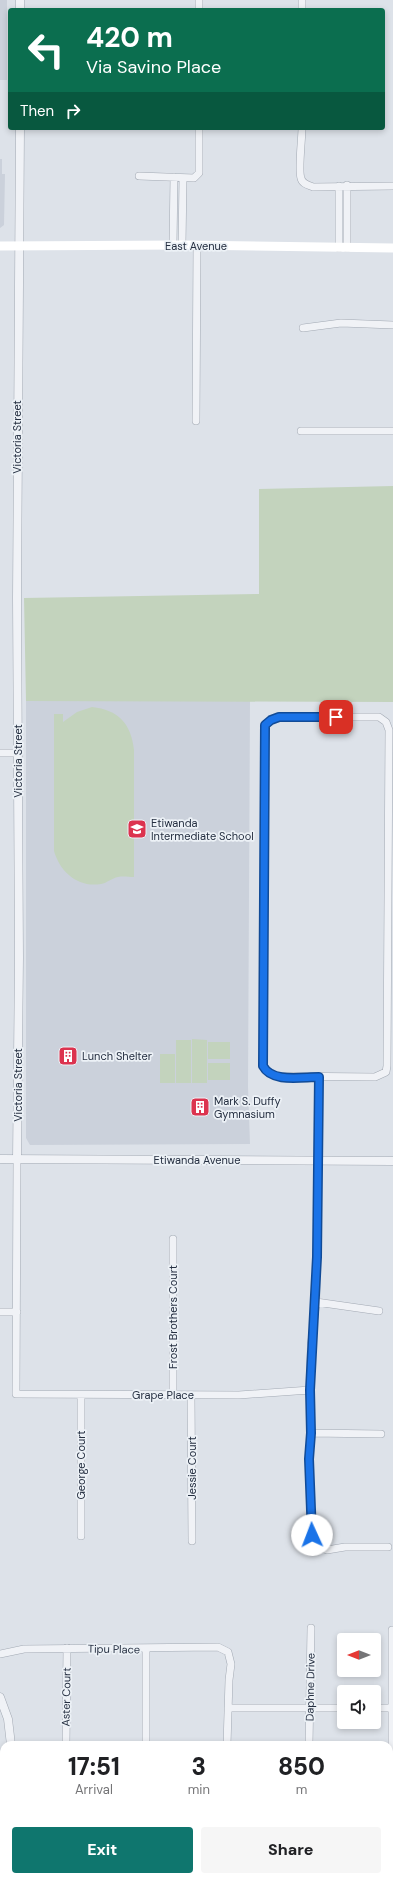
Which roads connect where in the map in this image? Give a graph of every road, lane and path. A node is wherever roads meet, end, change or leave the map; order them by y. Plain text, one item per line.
1 (20, 130) edge
2 (199, 130) edge
3 (302, 130) edge
4 (139, 176) dead end
5 (174, 178) junction
6 (183, 178) junction
7 (339, 186) junction
8 (348, 186) junction
9 (393, 186) edge
10 (178, 245) junction
11 (0, 246) edge
12 (18, 246) junction
13 (197, 246) junction
14 (343, 248) junction
15 (393, 248) edge
16 (393, 325) edge
17 (303, 328) dead end
18 (196, 421) dead end
19 (393, 431) edge
20 (301, 432) dead end
21 (0, 753) edge
22 (18, 753) junction
23 (319, 1077) junction
24 (0, 1159) edge
25 (17, 1160) junction
26 (318, 1160) junction
27 (393, 1161) edge
28 (173, 1239) dead end
29 (316, 1302) junction
30 (379, 1311) dead end
31 (0, 1312) edge
32 (17, 1312) junction
33 (310, 1390) junction
34 (16, 1394) joint
35 (81, 1395) junction
36 (173, 1395) junction
37 (191, 1396) junction
38 (311, 1433) junction
39 (381, 1434) dead end
40 (81, 1536) dead end
41 (192, 1541) dead end
42 (388, 1547) dead end
43 (311, 1628) dead end
44 (392, 1630) dead end
45 (67, 1648) junction
46 (146, 1649) junction
47 (0, 1654) edge
48 (0, 1697) edge
49 (228, 1708) junction
50 (310, 1708) junction
51 (337, 1708) edge
52 (381, 1708) edge
53 (392, 1708) edge
54 (11, 1741) edge
55 (66, 1741) edge
56 (146, 1741) edge
57 (228, 1741) edge
58 (310, 1741) edge
59 (392, 1741) edge

1 - 12 street, Victoria Street
2 - 6 street
3 - 7 street
4 - 5 street
5 - 6 street
5 - 10 street
6 - 10 street
7 - 8 street
7 - 14 street
8 - 9 street
8 - 14 street
10 - 12 main road, East Avenue
10 - 13 main road, East Avenue
11 - 12 main road, East Avenue
12 - 22 street, Victoria Street
13 - 14 main road, East Avenue
13 - 18 street
14 - 15 main road, East Avenue
16 - 17 street
19 - 20 street
21 - 22 street
22 - 25 street, Victoria Street
23 - 23 street
23 - 26 street
24 - 25 street, Etiwanda Avenue
25 - 26 street, Etiwanda Avenue
25 - 32 street, Victoria Street
26 - 27 street, Etiwanda Avenue
26 - 29 street
28 - 36 street, Frost Brothers Court
29 - 30 street
29 - 33 street
31 - 32 street
32 - 34 street, Victoria Street
33 - 37 street, Grape Place
33 - 38 street
34 - 35 street, Grape Place
35 - 36 street, Grape Place
35 - 40 street, George Court
36 - 37 street, Grape Place
37 - 41 street, Jessie Court
38 - 39 street
38 - 42 street
43 - 50 street, Daphne Drive
44 - 53 street
45 - 46 street, Tipu Place
45 - 47 street, Tipu Place
45 - 55 street, Aster Court
46 - 49 street, Tipu Place
46 - 56 street
48 - 54 street
49 - 50 street
49 - 57 street
50 - 51 street
50 - 58 street, Daphne Drive
52 - 53 street
53 - 59 street

